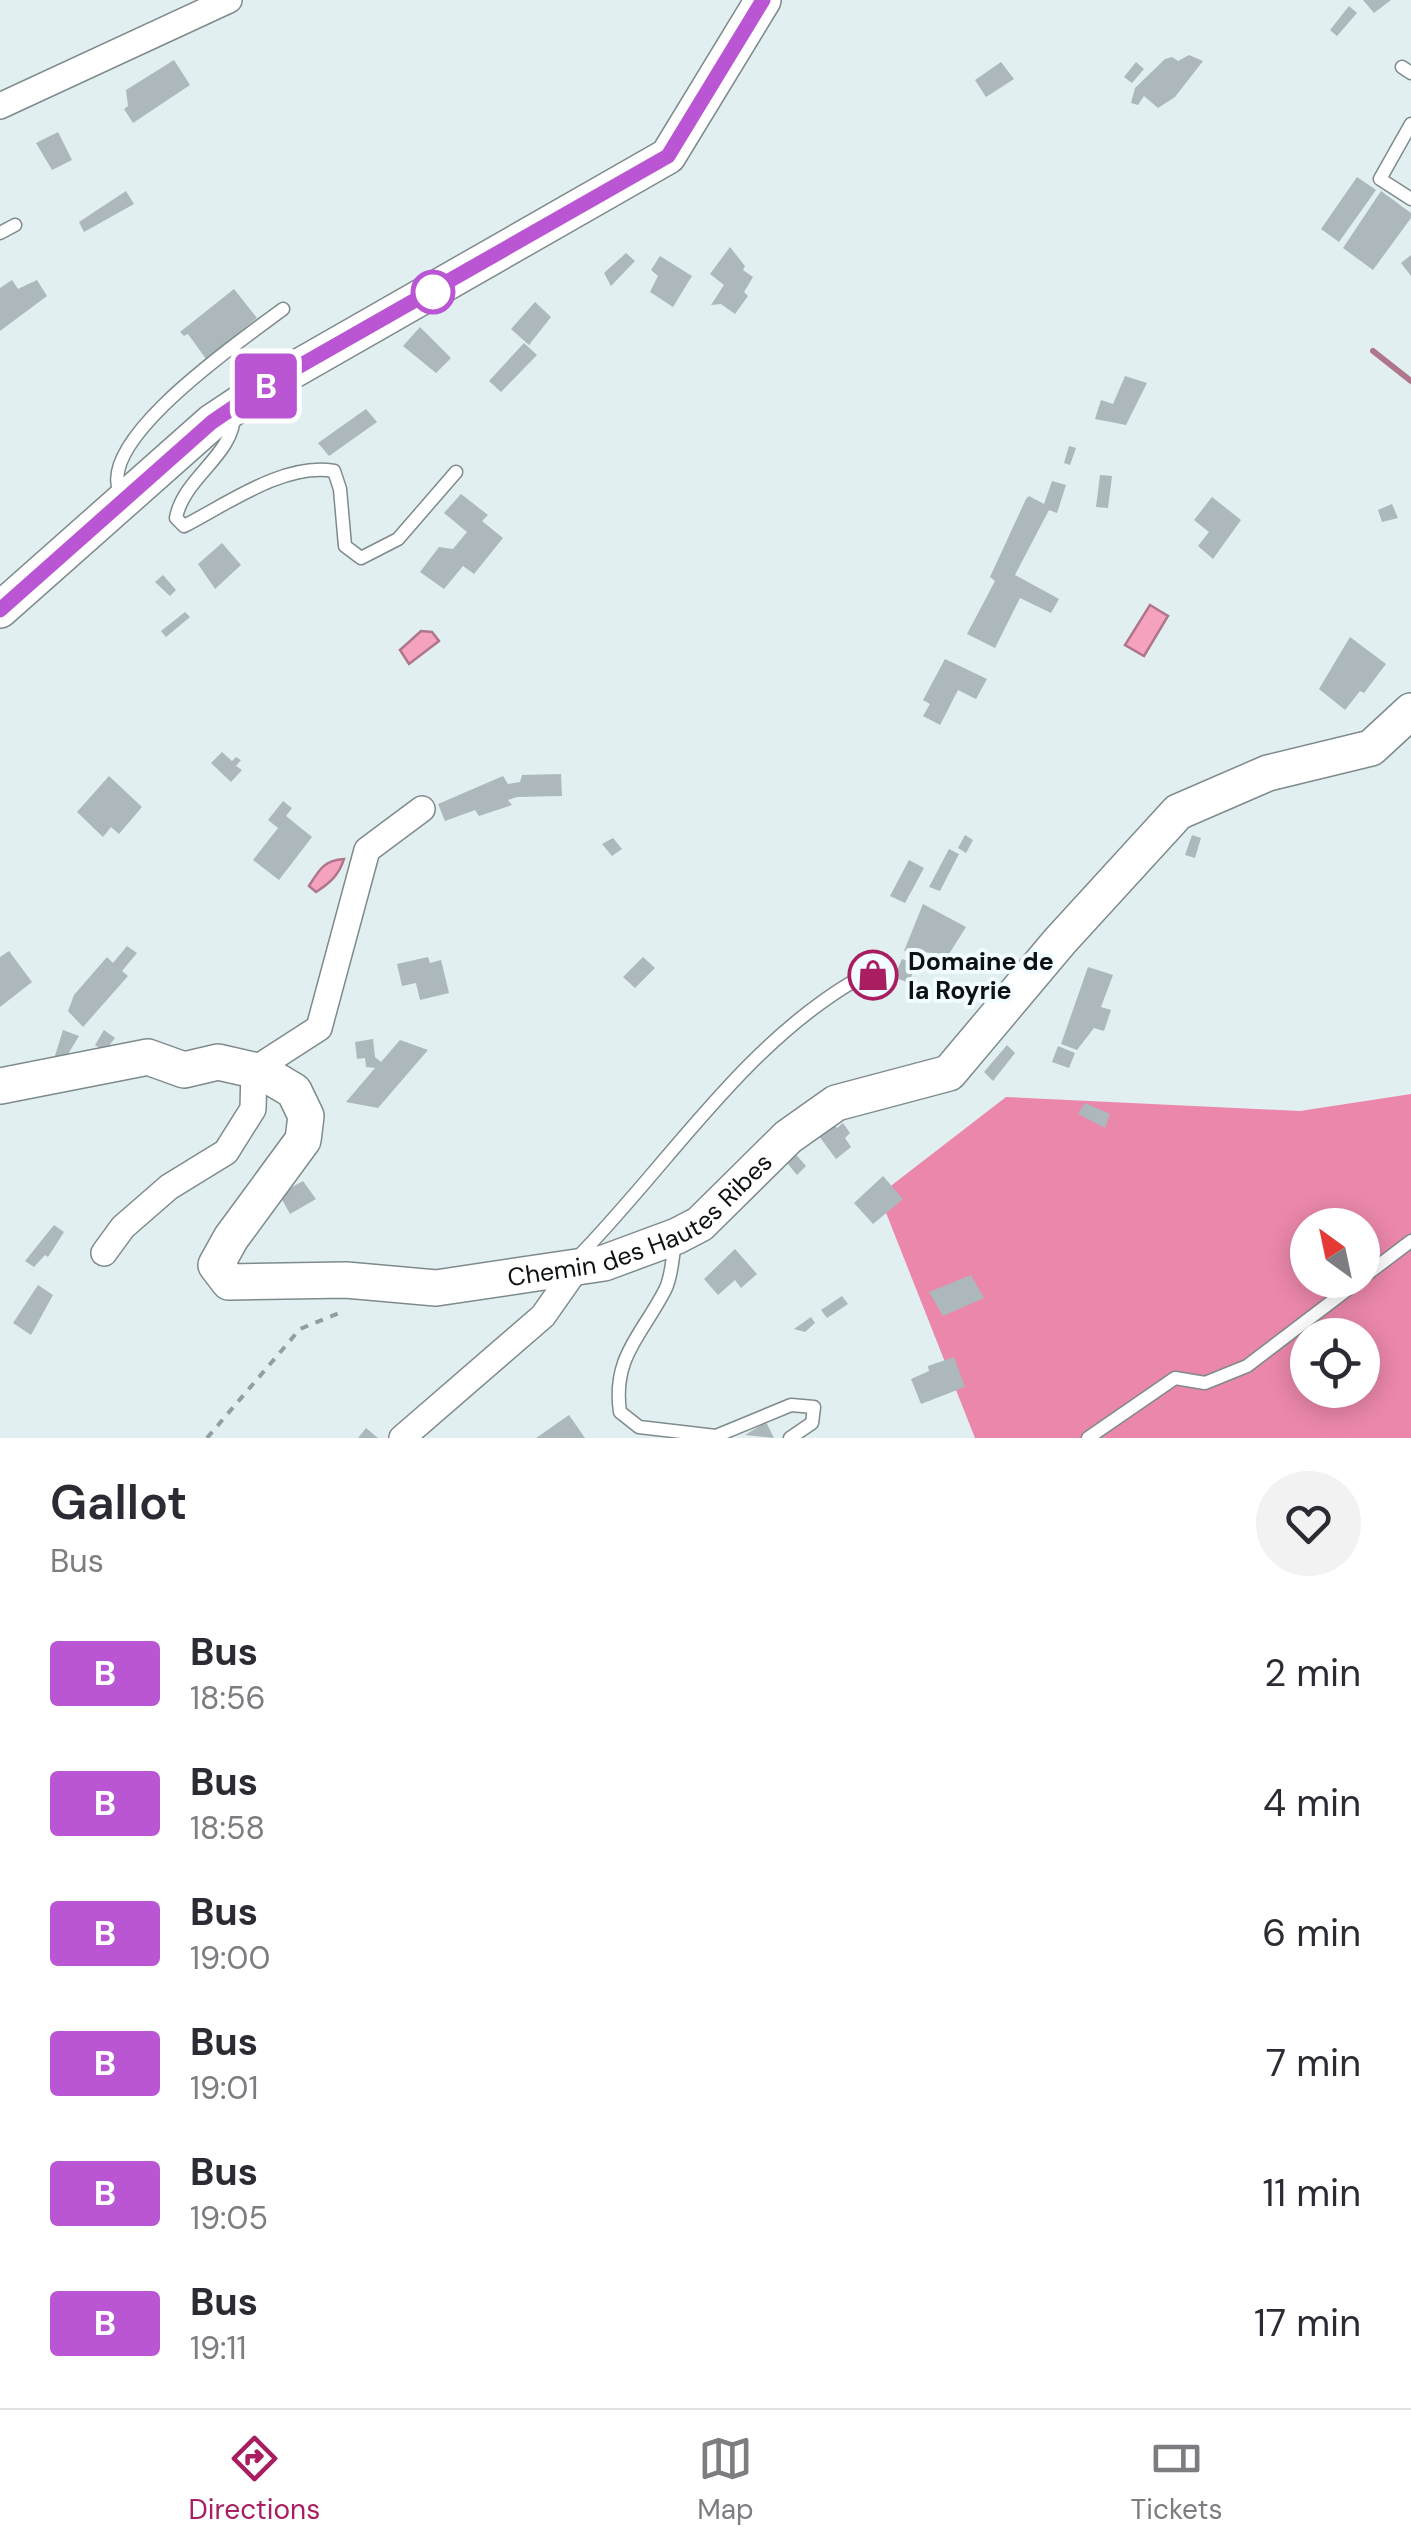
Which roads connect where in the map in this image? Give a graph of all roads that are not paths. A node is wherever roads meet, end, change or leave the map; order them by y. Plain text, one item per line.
1 (229, 0) edge
2 (762, 0) edge
3 (0, 106) edge
4 (1411, 124) edge
5 (1411, 199) edge
6 (14, 225) dead end
7 (0, 233) edge
8 (283, 308) dead end
9 (234, 407) junction
10 (456, 472) dead end
11 (124, 499) junction
12 (0, 610) edge
13 (1411, 711) edge
14 (422, 809) dead end
15 (854, 981) dead end
16 (254, 1070) junction
17 (0, 1086) edge
18 (676, 1236) junction
19 (1411, 1240) edge
20 (104, 1253) dead end
21 (1380, 1264) edge
22 (571, 1269) junction
23 (1336, 1298) edge
24 (402, 1438) edge
25 (790, 1438) edge
26 (1088, 1438) edge

1 - 3 street
2 - 9 street
4 - 5 lane
6 - 7 lane
8 - 11 lane
9 - 10 lane
9 - 11 street
11 - 12 street
13 - 18 street, Chemin des Hautes Ribes
14 - 16 street
15 - 22 lane
16 - 17 street, Chemin des Hautes Ribes
16 - 20 street
16 - 22 street, Chemin des Hautes Ribes
18 - 22 street, Chemin des Hautes Ribes
18 - 25 lane
19 - 21 lane
22 - 24 street
23 - 26 lane

